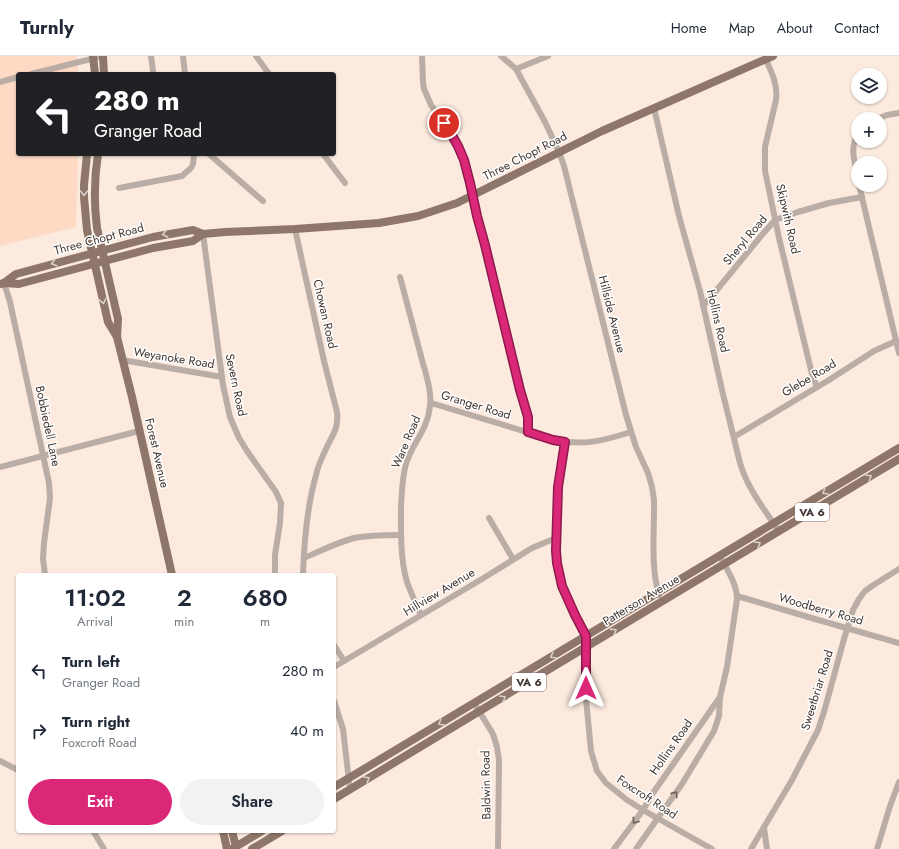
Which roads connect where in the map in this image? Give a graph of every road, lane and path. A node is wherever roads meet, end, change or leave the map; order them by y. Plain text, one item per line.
1 (103, 56) edge
2 (151, 56) edge
3 (183, 56) edge
4 (256, 56) edge
5 (422, 56) edge
6 (501, 56) edge
7 (548, 56) edge
8 (93, 57) edge
9 (768, 57) edge
10 (516, 68) junction
11 (38, 72) edge
12 (95, 72) edge
13 (104, 72) edge
14 (153, 72) dead end
15 (185, 72) edge
16 (268, 72) edge
17 (16, 78) edge
18 (0, 82) edge
19 (654, 108) junction
20 (899, 113) edge
21 (887, 115) edge
22 (559, 152) junction
23 (87, 156) edge
24 (98, 156) edge
25 (194, 156) edge
26 (211, 156) edge
27 (325, 156) edge
28 (345, 183) dead end
29 (119, 188) dead end
30 (861, 192) edge
31 (473, 196) junction
32 (862, 197) junction
33 (263, 201) dead end
34 (775, 220) junction
35 (295, 229) junction
36 (203, 234) junction
37 (102, 250) junction
38 (92, 253) junction
39 (105, 261) junction
40 (95, 264) junction
41 (400, 277) dead end
42 (2, 283) edge
43 (703, 306) junction
44 (117, 336) junction
45 (896, 341) junction
46 (899, 353) edge
47 (122, 360) junction
48 (222, 377) junction
49 (816, 387) junction
50 (431, 403) junction
51 (139, 430) junction
52 (528, 432) junction
53 (631, 432) junction
54 (734, 437) junction
55 (565, 442) junction
56 (898, 454) edge
57 (44, 456) junction
58 (0, 467) edge
59 (489, 518) dead end
60 (773, 523) junction
61 (779, 531) junction
62 (401, 535) junction
63 (556, 538) junction
64 (719, 556) junction
65 (304, 558) junction
66 (513, 559) junction
67 (724, 564) junction
68 (899, 569) edge
69 (45, 573) edge
70 (172, 573) edge
71 (275, 573) edge
72 (303, 573) edge
73 (658, 592) junction
74 (737, 596) junction
75 (661, 602) junction
76 (421, 615) junction
77 (847, 628) junction
78 (586, 636) junction
79 (899, 643) edge
80 (336, 648) edge
81 (586, 648) junction
82 (344, 661) junction
83 (336, 666) edge
84 (720, 697) junction
85 (474, 703) junction
86 (336, 707) edge
87 (480, 712) junction
88 (0, 761) edge
89 (16, 769) edge
90 (348, 778) junction
91 (899, 782) edge
92 (336, 786) edge
93 (350, 790) junction
94 (336, 798) edge
95 (643, 810) junction
96 (658, 818) junction
97 (764, 828) junction
98 (94, 833) edge
99 (223, 833) edge
100 (232, 833) edge
101 (259, 833) edge
102 (279, 833) edge
103 (234, 848) edge
104 (104, 849) edge
105 (227, 849) edge
106 (252, 849) edge
107 (498, 849) edge
108 (614, 849) edge
109 (636, 849) edge
110 (712, 849) edge
111 (751, 849) edge
112 (767, 849) edge
113 (877, 849) edge

1 - 8 street
1 - 13 main road
2 - 14 street
3 - 15 street
4 - 16 street
5 - 31 street
6 - 10 street, Hillside Avenue
7 - 10 street
8 - 11 street
8 - 12 main road
9 - 19 main road, Three Chopt Road
9 - 34 street, Skipwith Road
10 - 22 street, Hillside Avenue
17 - 18 street
19 - 22 main road, Three Chopt Road
19 - 43 street, Hollins Road
20 - 21 street
22 - 31 main road, Three Chopt Road
22 - 53 street, Hillside Avenue
23 -> 38 main road, Forest Avenue
24 - 37 main road, Forest Avenue
25 - 29 street
26 - 33 street
27 - 28 street
30 - 32 street
31 - 35 main road, Three Chopt Road
31 - 52 street
32 - 34 street, Sheryl Road
32 - 45 street
34 - 43 street, Sheryl Road
34 - 49 street, Skipwith Road
35 - 36 main road, Three Chopt Road
35 - 65 street, Chowan Road
36 -> 37 main road, Three Chopt Road
36 - 39 main road, Three Chopt Road
36 - 48 street, Severn Road
37 - 38 main road, Three Chopt Road
37 - 39 main road, Forest Avenue
38 - 40 main road, Forest Avenue
38 -> 42 main road, Three Chopt Road
39 - 40 main road, Three Chopt Road
39 - 44 main road, Forest Avenue
40 - 42 main road, Three Chopt Road
40 -> 44 main road, Forest Avenue
41 - 50 street, Ware Road
42 - 57 street, Bobbiedell Lane
43 - 54 street, Hollins Road
44 - 47 main road, Forest Avenue
45 - 46 street
45 - 49 street, Glebe Road
47 - 48 street, Weyanoke Road
47 - 51 main road, Forest Avenue
48 - 71 street, Severn Road
49 - 54 street, Glebe Road
50 - 52 street, Granger Road
50 - 62 street, Ware Road
51 - 57 street
51 - 70 main road, Forest Avenue
52 - 55 street, Granger Road
53 - 55 street, Granger Road
53 - 73 street, Hillside Avenue
54 - 60 street, Hollins Road
55 - 63 street, Foxcroft Road
56 -> 60 main road, Patterson Avenue / VA 6
61 -> 56 main road, Patterson Avenue / VA 6
57 - 58 street
57 - 69 street, Bobbiedell Lane
59 - 66 street
60 - 61 street, Hollins Road
60 - 64 main road, Patterson Avenue / VA 6
67 -> 61 main road, Patterson Avenue / VA 6
62 - 65 street
62 - 76 street, Ware Road
63 - 66 street, Hillview Avenue
63 - 78 street, Foxcroft Road
64 - 67 street, Hollins Road
64 - 73 main road, Patterson Avenue / VA 6
65 - 72 street, Chowan Road
66 - 76 street, Hillview Avenue
67 - 74 street, Hollins Road
67 - 75 main road, Patterson Avenue / VA 6
68 - 77 street, Sweetbriar Road
73 - 75 street, Hillside Avenue
73 - 78 main road, Patterson Avenue / VA 6
74 - 77 street, Woodberry Road
74 - 84 street, Hollins Road
81 -> 75 main road, Patterson Avenue / VA 6
76 - 82 street, Hillview Avenue
77 - 79 street, Woodberry Road
77 - 97 street, Sweetbriar Road
78 - 81 street, Foxcroft Road
78 -> 85 main road, Patterson Avenue / VA 6
80 - 82 street
87 -> 81 main road, Patterson Avenue / VA 6
81 - 95 street, Foxcroft Road
82 - 83 street, Hillview Avenue
84 - 95 street, Hollins Road
96 -> 84 street, Hollins Road
85 - 87 street, Baldwin Road
85 -> 90 main road, Patterson Avenue / VA 6
86 - 90 street
93 -> 87 main road, Patterson Avenue / VA 6
87 - 107 street, Baldwin Road
88 - 89 street
90 - 92 main road, Patterson Avenue / VA 6
90 - 93 street
91 - 113 street
93 - 94 main road, Patterson Avenue / VA 6
95 - 96 street, Foxcroft Road
95 -> 108 street, Hollins Road
96 - 109 street, Hollins Road
96 - 110 street, Foxcroft Road
97 - 111 street, Sweetbriar Road
97 - 112 street
98 - 104 street
99 - 105 main road
100 - 103 main road
101 - 103 main road
102 - 106 main road

